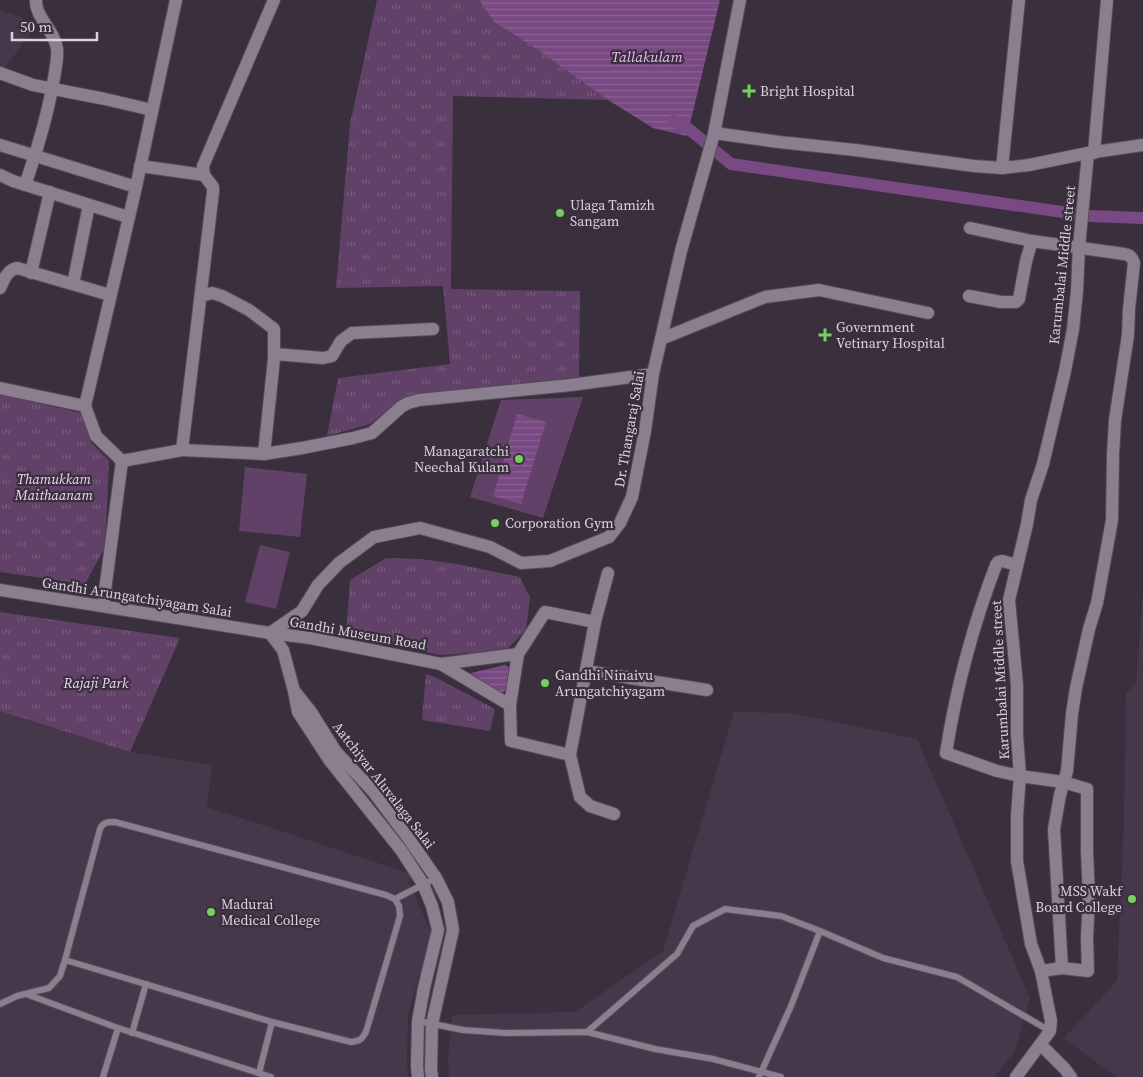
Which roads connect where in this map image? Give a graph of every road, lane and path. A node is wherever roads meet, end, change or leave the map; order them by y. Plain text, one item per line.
1 (36, 0) edge
2 (176, 0) edge
3 (274, 0) edge
4 (740, 0) edge
5 (1019, 0) edge
6 (1107, 0) edge
7 (0, 73) edge
8 (52, 89) junction
9 (152, 110) junction
10 (714, 134) junction
11 (0, 145) edge
12 (1143, 145) edge
13 (1091, 153) junction
14 (35, 156) junction
15 (140, 166) junction
16 (1002, 168) junction
17 (204, 175) junction
18 (0, 176) edge
19 (25, 185) junction
20 (136, 187) junction
21 (50, 192) junction
22 (89, 205) junction
23 (128, 217) junction
24 (970, 228) dead end
25 (1032, 241) junction
26 (1079, 247) junction
27 (31, 273) junction
28 (73, 284) junction
29 (0, 288) edge
30 (110, 295) junction
31 (201, 296) junction
32 (969, 296) dead end
33 (928, 313) dead end
34 (433, 329) dead end
35 (661, 339) junction
36 (274, 354) junction
37 (653, 374) junction
38 (0, 388) edge
39 (84, 406) junction
40 (182, 450) junction
41 (264, 454) junction
42 (122, 461) junction
43 (1017, 564) junction
44 (608, 573) dead end
45 (0, 590) edge
46 (103, 606) junction
47 (594, 622) junction
48 (270, 633) junction
49 (518, 654) junction
50 (441, 664) junction
51 (586, 671) junction
52 (707, 690) dead end
53 (294, 691) junction
54 (510, 705) junction
55 (570, 755) junction
56 (1020, 776) junction
57 (1063, 782) junction
58 (614, 814) dead end
59 (436, 878) junction
60 (423, 884) junction
61 (395, 899) junction
62 (820, 931) junction
63 (65, 960) junction
64 (1062, 968) junction
65 (1041, 971) junction
66 (146, 984) junction
67 (25, 994) junction
68 (0, 1004) edge
69 (418, 1021) junction
70 (272, 1022) junction
71 (432, 1024) junction
72 (118, 1028) junction
73 (1050, 1031) junction
74 (132, 1032) junction
75 (587, 1032) junction
76 (1041, 1045) junction
77 (259, 1073) junction
78 (761, 1074) edge
79 (103, 1077) edge
80 (270, 1077) edge
81 (418, 1077) edge
82 (432, 1077) edge
83 (781, 1077) edge
84 (1016, 1077) edge
85 (1071, 1077) edge

1 - 8 street
2 - 9 street
3 - 17 street
4 - 10 street, Dr. Thangaraj Salai
5 - 16 street
6 - 13 street, Karumbalai Middle street
7 - 8 street
8 - 9 street
8 - 14 street
9 - 15 street
10 - 16 street
10 - 35 street, Dr. Thangaraj Salai
11 - 14 street
12 - 13 street
13 - 16 street
13 - 26 street, Karumbalai Middle street
14 - 19 street
14 - 20 street
15 - 17 street
15 - 20 street
17 - 31 street
18 - 19 street
19 - 21 street
20 - 23 street
21 - 22 street
21 - 27 street
22 - 23 street
22 - 28 street
23 - 30 street
24 - 25 street
25 - 26 street
25 - 32 street
26 - 43 street, Karumbalai Middle street
26 - 57 street
27 - 28 street
27 - 29 street
28 - 30 street
30 - 39 street
31 - 36 street
31 - 40 street
33 - 35 street
34 - 36 street
35 - 37 street, Dr. Thangaraj Salai
36 - 41 street
37 - 41 street
37 - 48 street, Dr. Thangaraj Salai
38 - 39 street
39 - 42 street
40 - 41 street
40 - 42 street
42 - 46 street
43 - 56 street, Karumbalai Middle street
43 - 56 street
44 - 47 street
45 - 46 street, Gandhi Arungatchiyagam Salai
46 - 48 street, Gandhi Arungatchiyagam Salai
47 - 49 street
47 - 51 street
48 - 50 street, Gandhi Museum Road
48 - 53 street, Aatchiyar Aluvalaga Salai
49 - 50 street, Gandhi Museum Road
49 - 54 street
50 - 54 street, Gandhi Museum Road
51 - 52 street
51 - 55 street
53 - 59 street, Aatchiyar Aluvalaga Salai
53 - 60 street, Aatchiyar Aluvalaga Salai
54 - 55 street
55 - 58 street
56 - 57 street
56 - 65 street, Karumbalai Middle street
57 - 64 street
57 - 64 street
59 - 60 lane
59 - 71 street, Aatchiyar Aluvalaga Salai
60 - 61 lane
60 - 69 street, Aatchiyar Aluvalaga Salai
61 - 63 lane
61 - 70 lane
62 - 73 lane
62 - 75 lane
62 - 78 lane
63 - 66 lane
63 - 67 lane
64 - 65 street
65 - 73 street, Karumbalai Middle street
66 - 70 lane
66 - 74 lane
67 - 68 lane
67 - 72 lane
69 - 71 lane
69 - 81 street, Aatchiyar Aluvalaga Salai
70 - 77 lane
71 - 75 lane
71 - 82 street, Aatchiyar Aluvalaga Salai
72 - 74 lane
72 - 79 lane
73 - 76 street
74 - 77 lane
75 - 78 lane
76 - 84 street
76 - 85 street
77 - 80 lane
78 - 83 lane

